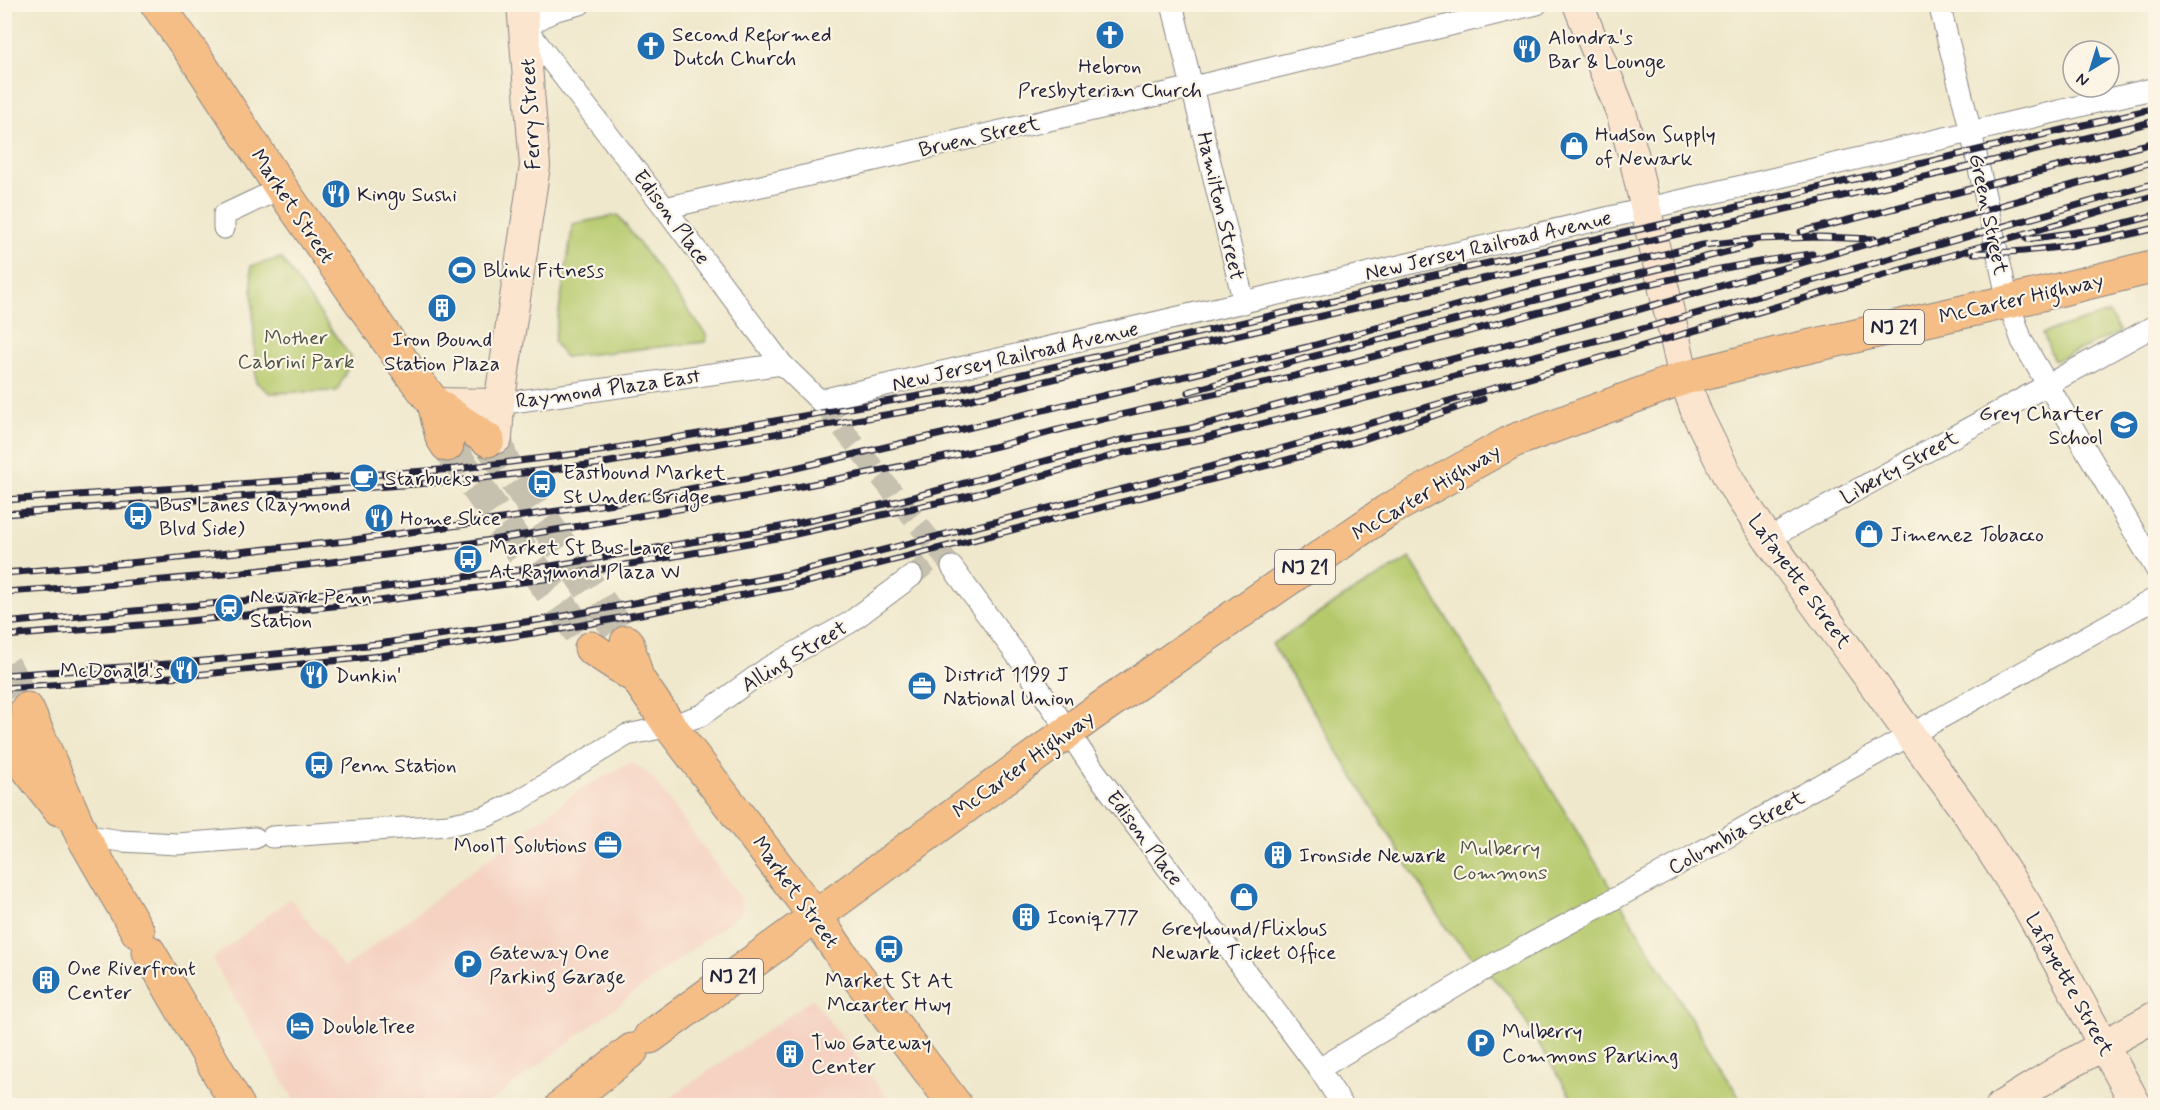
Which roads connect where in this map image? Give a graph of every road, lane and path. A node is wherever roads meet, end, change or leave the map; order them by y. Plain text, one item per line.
1 (157, 4) edge
2 (580, 4) edge
3 (1172, 4) edge
4 (1537, 4) edge
5 (1578, 4) edge
6 (1939, 4) edge
7 (523, 16) edge
8 (1193, 87) junction
9 (2156, 88) edge
10 (1971, 132) junction
11 (281, 188) junction
12 (665, 208) junction
13 (1645, 209) junction
14 (224, 228) dead end
15 (2156, 266) edge
16 (2008, 301) junction
17 (1244, 303) junction
18 (2156, 325) edge
19 (782, 364) junction
20 (1684, 378) junction
21 (2047, 384) junction
22 (822, 402) joint
23 (434, 403) junction
24 (499, 404) junction
25 (492, 439) joint
26 (447, 445) tunnel mouth
27 (1768, 539) junction
28 (952, 567) tunnel mouth
29 (2156, 569) edge
30 (912, 576) tunnel mouth
31 (2156, 598) edge
32 (627, 642) tunnel mouth
33 (591, 648) tunnel mouth
34 (637, 678) junction
35 (16, 720) tunnel mouth
36 (670, 726) junction
37 (1068, 731) junction
38 (1910, 734) junction
39 (82, 835) junction
40 (815, 916) junction
41 (2156, 1016) edge
42 (2103, 1045) junction
43 (1319, 1069) junction
44 (238, 1106) edge
45 (562, 1106) edge
46 (956, 1106) edge
47 (1343, 1106) edge
48 (2001, 1106) edge
49 (2137, 1106) edge

1 - 11 main road, Market Street
2 - 7 street
3 - 8 street, Hamilton Street
4 - 8 street, Bruen Street
5 - 13 street, Lafayette Street
6 - 10 street, Green Street
7 - 12 street, Edison Place
7 - 24 street, Ferry Street
8 - 12 street, Bruen Street
8 - 17 street, Hamilton Street
9 - 10 street, New Jersey Railroad Avenue
10 - 13 street, New Jersey Railroad Avenue
10 - 16 street, Green Street
11 - 14 street
11 - 23 main road, Market Street
12 - 19 street, Edison Place
13 - 17 street, New Jersey Railroad Avenue
13 - 20 street, Lafayette Street
15 - 16 main road, McCarter Highway / NJ 21
16 - 20 main road, McCarter Highway / NJ 21
16 - 21 street, Green Street
17 - 22 street, New Jersey Railroad Avenue
18 - 21 street, Liberty Street
19 - 22 street, Edison Place
19 - 24 street, Raymond Plaza East
20 - 27 street, Lafayette Street
20 - 37 main road, McCarter Highway / NJ 21
21 - 27 street, Liberty Street
21 - 29 street, Green Street
23 - 24 street, Raymond Plaza East
23 - 25 main road, Market Street
23 - 26 main road, Market Street
24 - 25 street, Ferry Street
27 - 38 street, Lafayette Street
28 - 37 street, Edison Place
30 - 36 street, Alling Street
31 - 38 street, Columbia Street
32 - 34 main road, Market Street
33 - 34 main road, Market Street
34 - 36 main road, Market Street
35 - 39 main road
36 - 39 street, Alling Street
36 - 40 main road, Market Street
37 - 40 main road, McCarter Highway / NJ 21
37 - 43 street, Edison Place
38 - 42 street, Lafayette Street
38 - 43 street, Columbia Street
39 - 44 main road
40 - 45 main road, McCarter Highway / NJ 21
40 - 46 main road, Market Street
41 - 42 street
42 - 48 street
42 - 49 street, Lafayette Street
43 - 47 street, Edison Place

